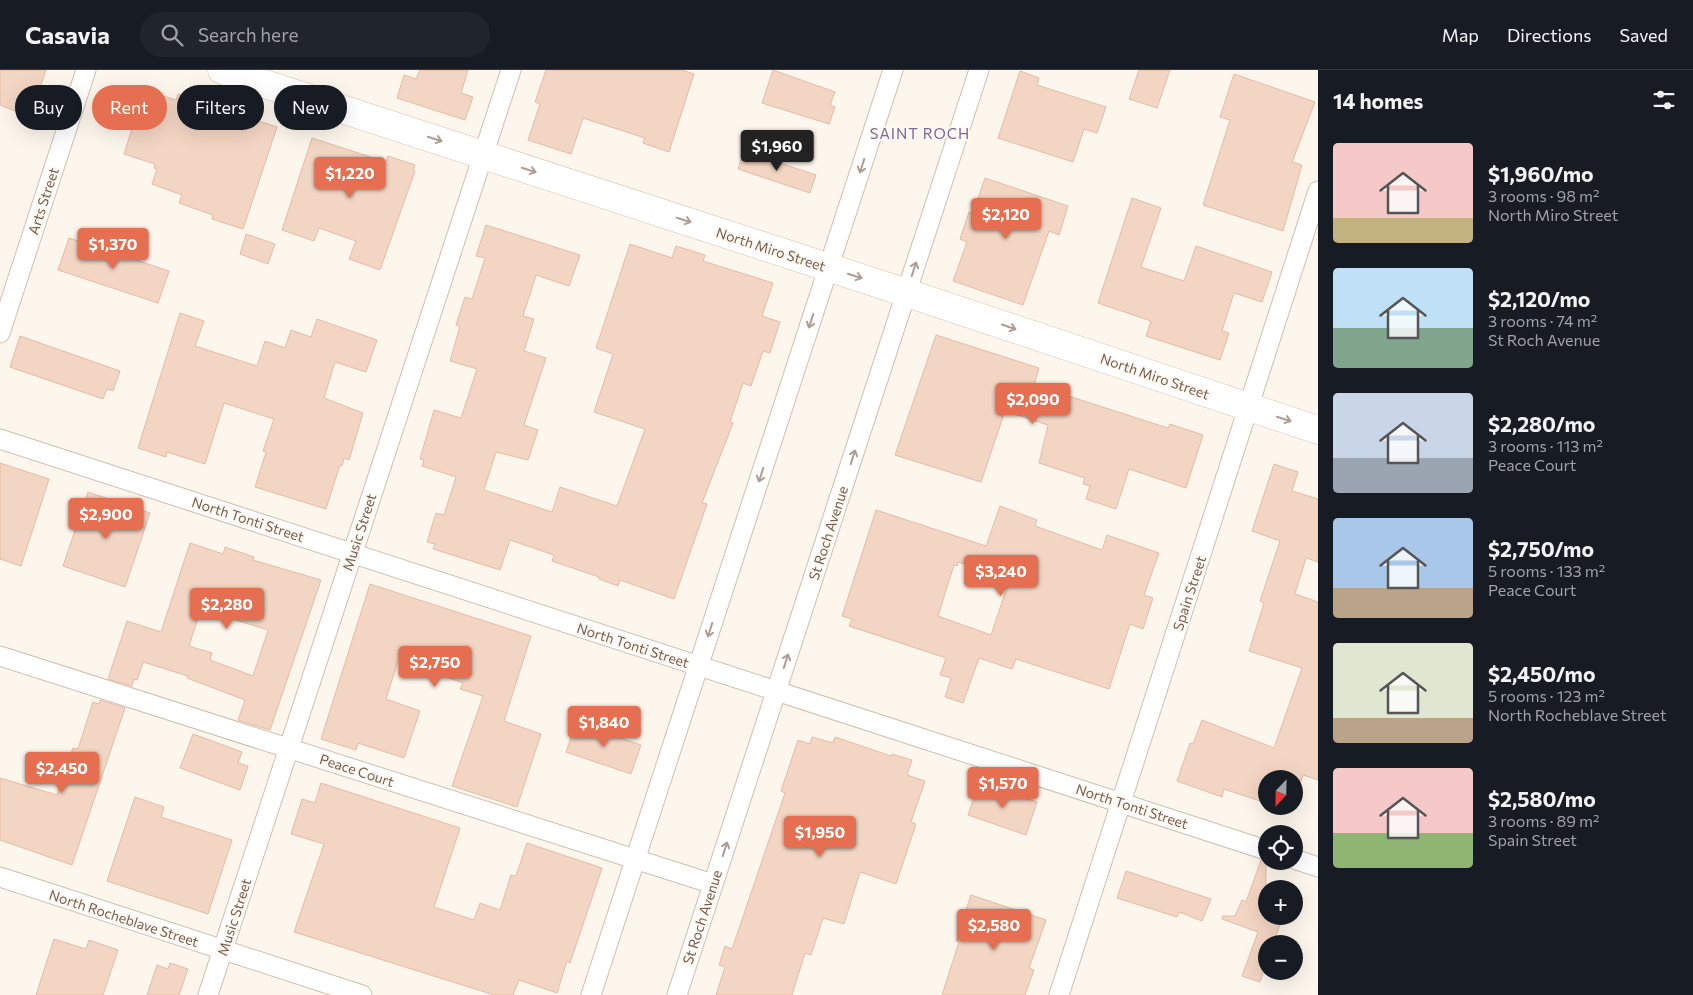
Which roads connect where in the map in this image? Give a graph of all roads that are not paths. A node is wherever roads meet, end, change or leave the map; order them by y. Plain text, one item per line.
1 (86, 70) edge
2 (222, 70) edge
3 (511, 70) edge
4 (893, 70) edge
5 (979, 70) edge
6 (483, 155) junction
7 (1318, 191) edge
8 (828, 267) junction
9 (907, 293) junction
10 (0, 333) edge
11 (1250, 408) junction
12 (1318, 430) edge
13 (0, 439) edge
14 (352, 553) junction
15 (0, 656) edge
16 (698, 667) junction
17 (776, 692) junction
18 (289, 748) junction
19 (1119, 802) junction
20 (1258, 847) edge
21 (636, 859) junction
22 (1303, 862) edge
23 (1318, 867) edge
24 (0, 877) edge
25 (713, 884) junction
26 (223, 950) junction
27 (208, 995) edge
28 (362, 995) edge
29 (591, 995) edge
30 (677, 995) edge
31 (1059, 995) edge

1 - 10 street, Arts Street
2 -> 6 street, North Miro Street
3 - 6 street, Music Street
4 -> 8 street
9 -> 5 street, St Roch Avenue
6 -> 8 street, North Miro Street
6 - 14 street, Music Street
7 - 11 street, Spain Street
8 -> 9 street, North Miro Street
8 -> 16 street
9 -> 11 street, North Miro Street
17 -> 9 street, St Roch Avenue
11 -> 12 street, North Miro Street
11 - 19 street, Spain Street
13 - 14 street, North Tonti Street
14 - 16 street, North Tonti Street
14 - 18 street, Music Street
15 - 18 street, Peace Court
16 - 17 street, North Tonti Street
16 - 21 street
17 - 19 street, North Tonti Street
25 -> 17 street, St Roch Avenue
18 - 21 street, Peace Court
18 - 26 street, Music Street
19 - 20 street, North Tonti Street
19 - 31 street, Spain Street
21 - 25 street, Peace Court
21 - 29 street
22 - 23 street
24 - 26 street, North Rocheblave Street
25 - 30 street, St Roch Avenue
26 - 27 street, Music Street
26 - 28 street, North Rocheblave Street

